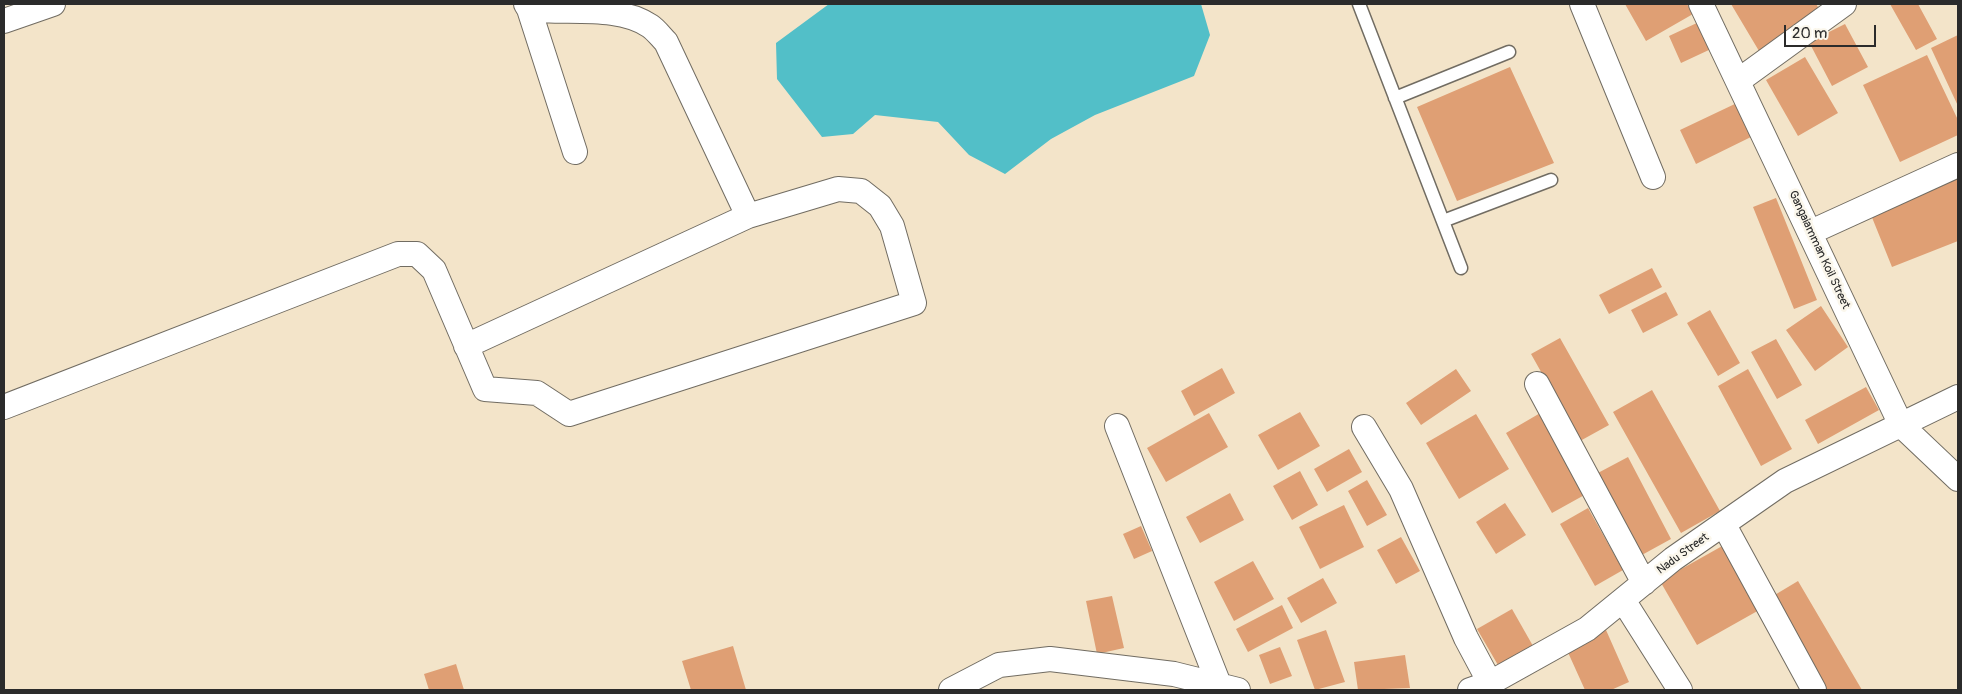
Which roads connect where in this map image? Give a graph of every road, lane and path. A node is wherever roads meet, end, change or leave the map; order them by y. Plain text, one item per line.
1 (53, 4) edge
2 (1359, 4) edge
3 (1582, 4) edge
4 (1701, 4) edge
5 (1844, 4) edge
6 (528, 6) edge
7 (4, 21) edge
8 (1508, 52) dead end
9 (1738, 82) junction
10 (1395, 98) junction
11 (575, 152) dead end
12 (1958, 165) edge
13 (1653, 177) dead end
14 (1551, 180) dead end
15 (748, 216) junction
16 (1443, 221) junction
17 (1811, 232) junction
18 (1460, 268) dead end
19 (466, 346) junction
20 (1537, 384) dead end
21 (1958, 397) edge
22 (4, 408) edge
23 (1900, 425) junction
24 (1117, 426) dead end
25 (1364, 427) dead end
26 (1958, 480) edge
27 (1724, 524) junction
28 (1644, 584) junction
29 (1624, 600) junction
30 (1480, 687) edge
31 (1229, 689) edge
32 (951, 690) edge
33 (1680, 690) edge
34 (1814, 690) edge

1 - 7 street
2 - 10 lane
3 - 13 street
4 - 9 street, Gangaiamman Koil Street
5 - 9 street
6 - 11 street
6 - 15 street
8 - 10 lane
9 - 17 street, Gangaiamman Koil Street
10 - 16 lane
12 - 17 street
14 - 16 lane
15 - 19 street
15 - 19 street
16 - 18 lane
17 - 23 street, Gangaiamman Koil Street
19 - 22 street
20 - 28 street
21 - 23 street, Nadu Street
23 - 26 street, Gangaiamman Koil Street
23 - 27 street, Nadu Street
24 - 31 street
25 - 30 street
27 - 28 street, Nadu Street
27 - 34 street
28 - 29 street, Nadu Street
29 - 30 street, Nadu Street
29 - 33 street
31 - 32 street

